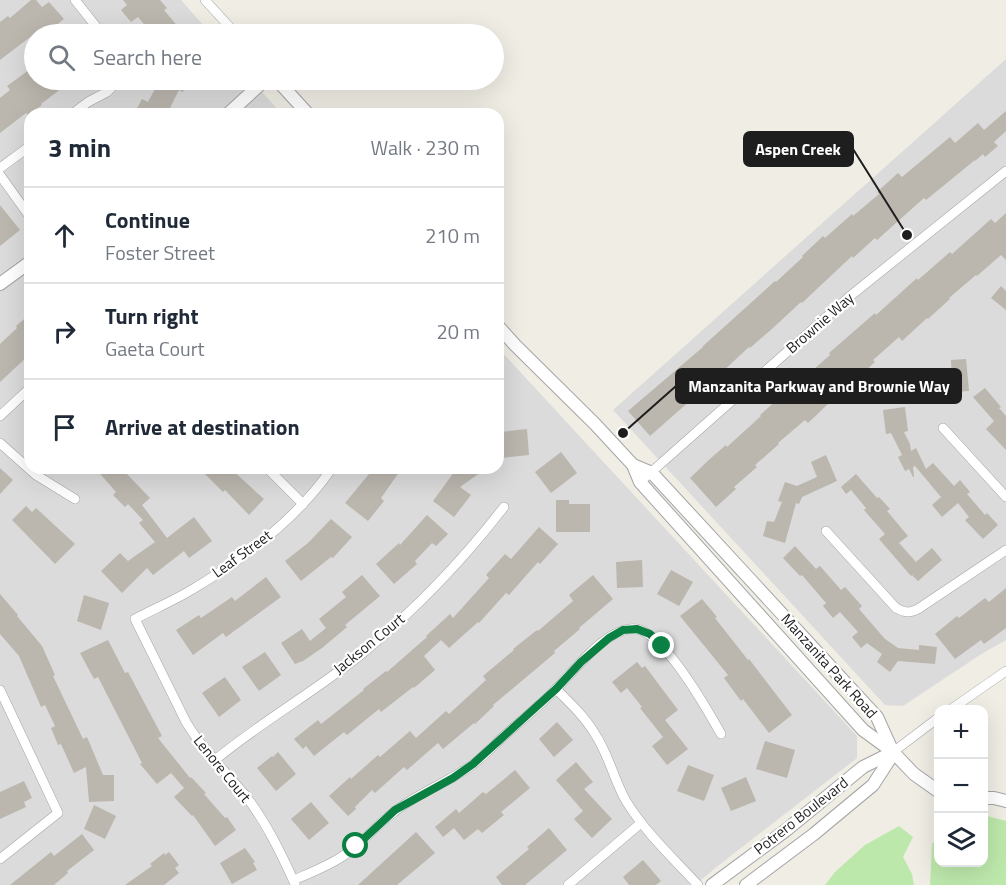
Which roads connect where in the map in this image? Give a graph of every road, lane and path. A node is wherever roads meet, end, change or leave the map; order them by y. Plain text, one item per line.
1 (75, 0) edge
2 (205, 0) edge
3 (94, 24) edge
4 (227, 24) edge
5 (109, 90) edge
6 (254, 90) edge
7 (286, 90) edge
8 (80, 108) edge
9 (235, 108) edge
10 (303, 108) edge
11 (24, 150) edge
12 (0, 168) edge
13 (1006, 171) edge
14 (0, 175) edge
15 (24, 209) edge
16 (24, 266) edge
17 (0, 284) edge
18 (504, 333) edge
19 (24, 394) edge
20 (0, 416) edge
21 (943, 428) dead end
22 (0, 443) edge
23 (24, 465) edge
24 (633, 465) junction
25 (652, 472) junction
26 (34, 474) edge
27 (273, 474) edge
28 (327, 474) edge
29 (640, 482) junction
30 (1006, 497) edge
31 (75, 499) dead end
32 (303, 504) junction
33 (504, 507) dead end
34 (826, 531) dead end
35 (1006, 550) edge
36 (135, 619) joint
37 (1006, 671) edge
38 (556, 689) junction
39 (0, 690) edge
40 (957, 705) edge
41 (934, 722) edge
42 (721, 734) dead end
43 (893, 753) junction
44 (215, 760) junction
45 (934, 788) edge
46 (988, 798) edge
47 (1006, 801) edge
48 (641, 823) junction
49 (0, 859) edge
50 (295, 883) edge
51 (568, 885) edge
52 (698, 885) edge
53 (712, 885) edge
54 (746, 885) edge

1 - 3 street
2 - 4 street
5 - 8 street
6 - 9 street
7 - 10 street
11 - 12 street
13 - 25 street, Brownie Way
14 - 15 street
16 - 17 street
18 - 24 street, Manzanita Park Road
19 - 20 street
21 - 30 street
22 - 23 street
24 - 25 street, Manzanita Park Road
24 - 29 street, Manzanita Park Road
25 - 29 street, Brownie Way
25 - 43 street, Manzanita Park Road
26 - 31 street
27 - 32 street
28 - 32 street, Leaf Street
29 - 43 street, Manzanita Park Road
32 - 36 street, Leaf Street
33 - 44 street, Jackson Court
34 - 35 street
36 - 44 street, Lenore Court
37 - 40 street
38 - 42 street
38 - 48 street
38 - 50 street
39 - 49 street
41 - 43 street, Potrero Boulevard
43 - 45 street
43 - 53 street, Potrero Boulevard
43 - 54 street, Potrero Boulevard
44 - 50 street, Lenore Court
46 - 47 street
48 - 51 street
48 - 52 street

